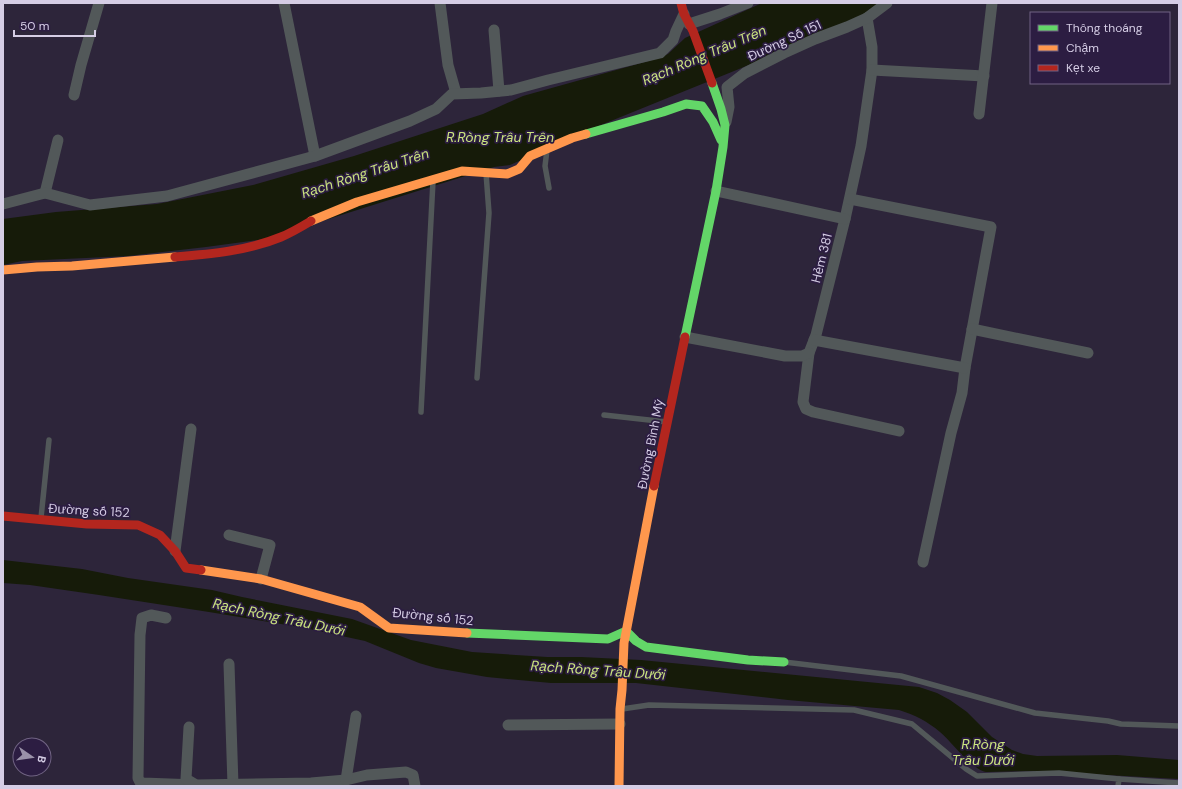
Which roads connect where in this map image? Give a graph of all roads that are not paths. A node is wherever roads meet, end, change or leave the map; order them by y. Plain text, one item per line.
1 (99, 3) edge
2 (284, 3) edge
3 (440, 3) edge
4 (681, 3) edge
5 (748, 3) edge
6 (887, 3) edge
7 (992, 3) edge
8 (867, 18) junction
9 (689, 23) junction
10 (494, 30) dead end
11 (872, 70) junction
12 (984, 76) junction
13 (499, 91) junction
14 (456, 93) junction
15 (74, 95) dead end
16 (979, 114) dead end
17 (725, 125) junction
18 (58, 140) dead end
19 (723, 147) junction
20 (548, 148) junction
21 (315, 156) junction
22 (486, 173) junction
23 (433, 180) junction
24 (549, 188) dead end
25 (716, 191) junction
26 (45, 193) junction
27 (850, 199) junction
28 (3, 204) edge
29 (845, 219) junction
30 (3, 270) edge
31 (972, 329) junction
32 (685, 337) junction
33 (814, 340) junction
34 (809, 353) junction
35 (1088, 353) dead end
36 (965, 368) junction
37 (477, 378) dead end
38 (421, 412) dead end
39 (604, 415) dead end
40 (668, 422) junction
41 (191, 429) dead end
42 (899, 431) dead end
43 (49, 440) dead end
44 (3, 516) edge
45 (41, 520) junction
46 (229, 535) dead end
47 (175, 551) junction
48 (923, 562) dead end
49 (261, 579) junction
50 (166, 618) dead end
51 (626, 631) junction
52 (784, 662) joint
53 (229, 664) dead end
54 (620, 709) junction
55 (356, 716) dead end
56 (620, 724) junction
57 (508, 725) dead end
58 (1179, 726) edge
59 (189, 727) dead end
60 (1119, 779) junction
61 (346, 780) junction
62 (1179, 783) edge
63 (233, 785) junction
64 (196, 786) edge
65 (415, 786) edge
66 (620, 786) edge
67 (1118, 786) edge

1 - 15 street
2 - 21 street
3 - 14 street
4 - 9 street
5 - 9 street
6 - 8 street, Đường Số 151
7 - 12 street
8 - 11 street, Hẻm 381
8 - 17 street, Đường Số 151
9 - 13 street
9 - 17 street, Đường Bình Mỹ
10 - 13 street
11 - 12 street
11 - 27 street, Hẻm 381
12 - 16 street
13 - 14 street
14 - 21 street
17 - 19 street, Đường Bình Mỹ
18 - 26 street
19 - 20 street
19 - 25 street, Đường Bình Mỹ
20 - 22 street
20 - 24 lane
21 - 26 street
22 - 23 street
22 - 37 lane
23 - 30 street
23 - 38 lane
25 - 29 street
25 - 32 street, Đường Bình Mỹ
26 - 28 street
27 - 29 street, Hẻm 381
27 - 31 street
29 - 33 street, Hẻm 381
31 - 35 street
31 - 36 street
32 - 34 street
32 - 40 street, Đường Bình Mỹ
33 - 34 street, Hẻm 381
33 - 36 street
34 - 42 street, Hẻm 381
36 - 48 street
39 - 40 lane
40 - 51 street, Đường Bình Mỹ
41 - 47 street
43 - 45 lane
44 - 45 street, Đường số 152
45 - 47 street, Đường số 152
46 - 49 street
47 - 49 street, Đường số 152
49 - 51 street, Đường số 152
50 - 64 street
51 - 52 street
51 - 54 street, Đường Bình Mỹ
52 - 58 lane
53 - 63 street
54 - 56 street, Đường Bình Mỹ
54 - 60 lane
55 - 61 street
56 - 57 street
56 - 66 street, Đường Bình Mỹ
59 - 64 street
60 - 62 lane
60 - 67 lane
61 - 63 street
61 - 65 street
63 - 64 street

